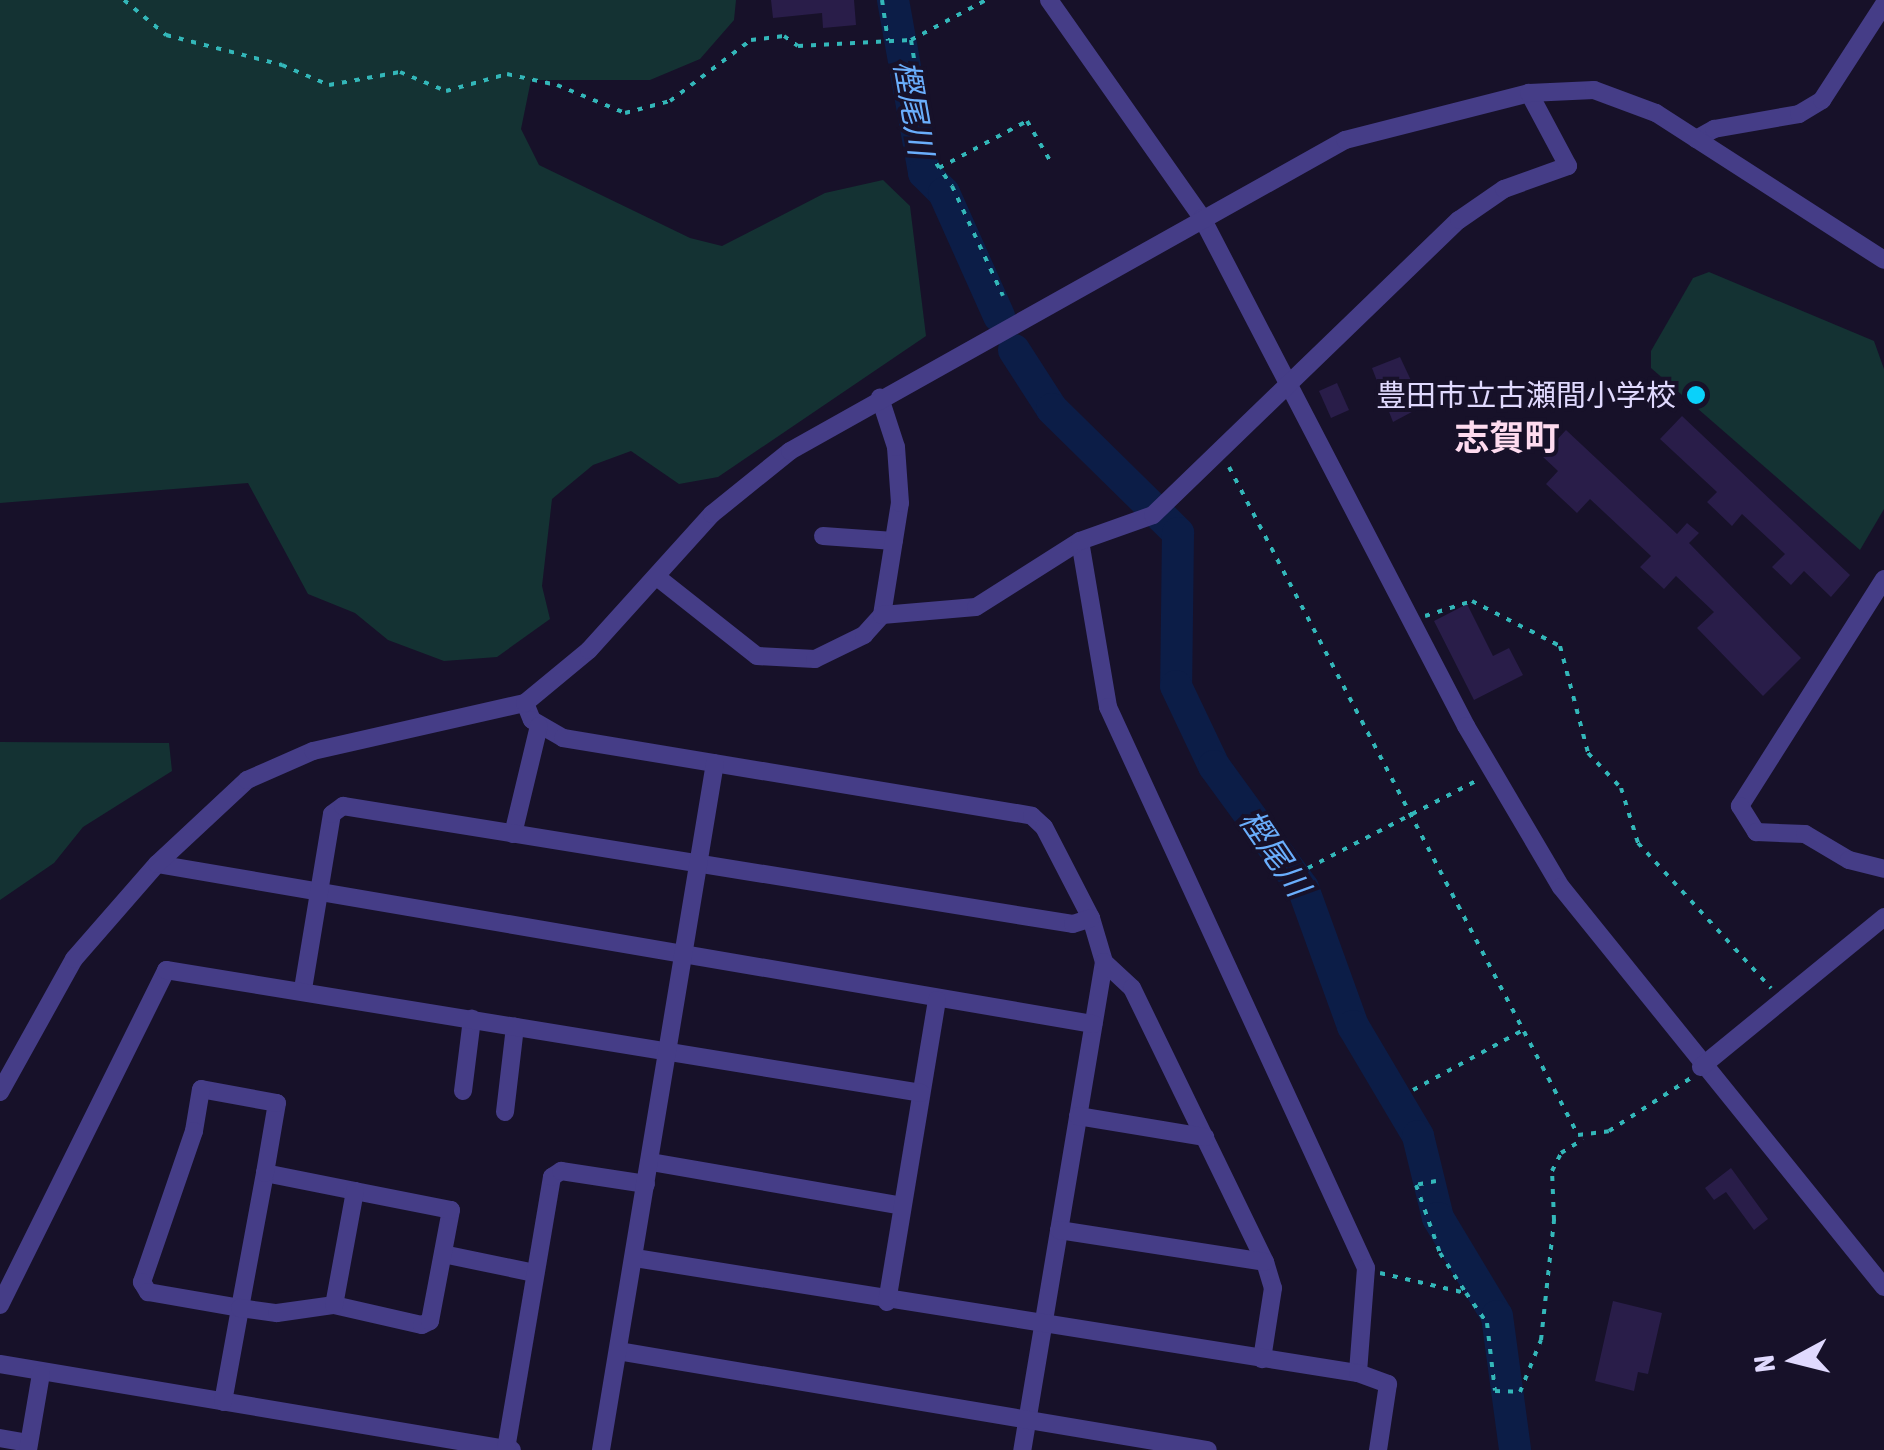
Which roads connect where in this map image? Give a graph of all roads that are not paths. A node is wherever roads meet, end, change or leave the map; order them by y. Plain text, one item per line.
1 (1049, 0) edge
2 (1884, 4) edge
3 (1529, 93) junction
4 (1696, 139) junction
5 (1202, 218) junction
6 (1884, 260) edge
7 (1288, 383) junction
8 (880, 398) junction
9 (823, 536) dead end
10 (894, 542) junction
11 (1080, 542) junction
12 (656, 577) junction
13 (1884, 578) edge
14 (882, 614) junction
15 (525, 704) junction
16 (540, 726) junction
17 (716, 763) junction
18 (513, 834) junction
19 (156, 864) junction
20 (700, 864) junction
21 (1884, 869) edge
22 (319, 896) junction
23 (1091, 918) junction
24 (1884, 918) edge
25 (684, 958) junction
26 (1104, 962) junction
27 (303, 990) junction
28 (936, 1000) junction
29 (472, 1019) junction
30 (1093, 1024) junction
31 (515, 1026) junction
32 (668, 1051) junction
33 (1701, 1067) junction
34 (463, 1091) dead end
35 (0, 1092) edge
36 (921, 1093) junction
37 (505, 1112) dead end
38 (1078, 1116) junction
39 (1205, 1138) junction
40 (651, 1162) junction
41 (265, 1174) junction
42 (646, 1184) junction
43 (355, 1191) junction
44 (902, 1206) junction
45 (1059, 1230) junction
46 (442, 1254) junction
47 (635, 1258) junction
48 (1265, 1262) junction
49 (535, 1273) junction
50 (1884, 1287) edge
51 (887, 1302) junction
52 (334, 1305) junction
53 (0, 1306) edge
54 (240, 1308) junction
55 (1044, 1324) junction
56 (618, 1351) junction
57 (1262, 1359) junction
58 (0, 1364) edge
59 (1358, 1373) junction
60 (41, 1374) junction
61 (223, 1402) junction
62 (1028, 1420) junction
63 (0, 1438) edge
64 (409, 1442) edge
65 (28, 1446) edge
66 (509, 1450) edge
67 (601, 1450) edge
68 (1022, 1450) edge
69 (1208, 1450) edge
70 (1378, 1450) edge

1 - 5 street
2 - 4 street
3 - 4 street
3 - 5 street
3 - 7 street
4 - 6 street
5 - 7 street
5 - 8 street
7 - 11 street
7 - 33 street
8 - 10 street
8 - 12 street
9 - 10 street
10 - 14 street
11 - 14 street
11 - 59 street
12 - 14 street
12 - 15 street
13 - 21 street
15 - 16 street
15 - 19 street
16 - 17 street
16 - 18 street
17 - 20 street
17 - 23 street
18 - 20 street
18 - 22 street
19 - 22 street
19 - 35 street
20 - 23 street
20 - 25 street
22 - 25 street
22 - 27 street
23 - 26 street
24 - 33 street
25 - 28 street
25 - 32 street
26 - 30 street
26 - 39 street
27 - 29 street
27 - 53 street
28 - 30 street
28 - 36 street
29 - 31 street
29 - 34 street
30 - 38 street
31 - 32 street
31 - 37 street
32 - 36 street
32 - 40 street
33 - 50 street
36 - 44 street
38 - 39 street
38 - 45 street
39 - 48 street
40 - 42 street
40 - 44 street
41 - 43 street
41 - 54 street
41 - 54 street
42 - 47 street
42 - 49 street
43 - 46 street
43 - 52 street
44 - 51 street
45 - 48 street
45 - 55 street
46 - 49 street
46 - 52 street
47 - 51 street
47 - 56 street
48 - 57 street
49 - 66 street
51 - 55 street
52 - 54 street
54 - 61 street
55 - 57 street
55 - 62 street
56 - 62 street
56 - 67 street
57 - 59 street
58 - 60 street
59 - 70 street
60 - 61 street
60 - 65 street
61 - 64 street
62 - 68 street
62 - 69 street
63 - 65 street
64 - 66 street

